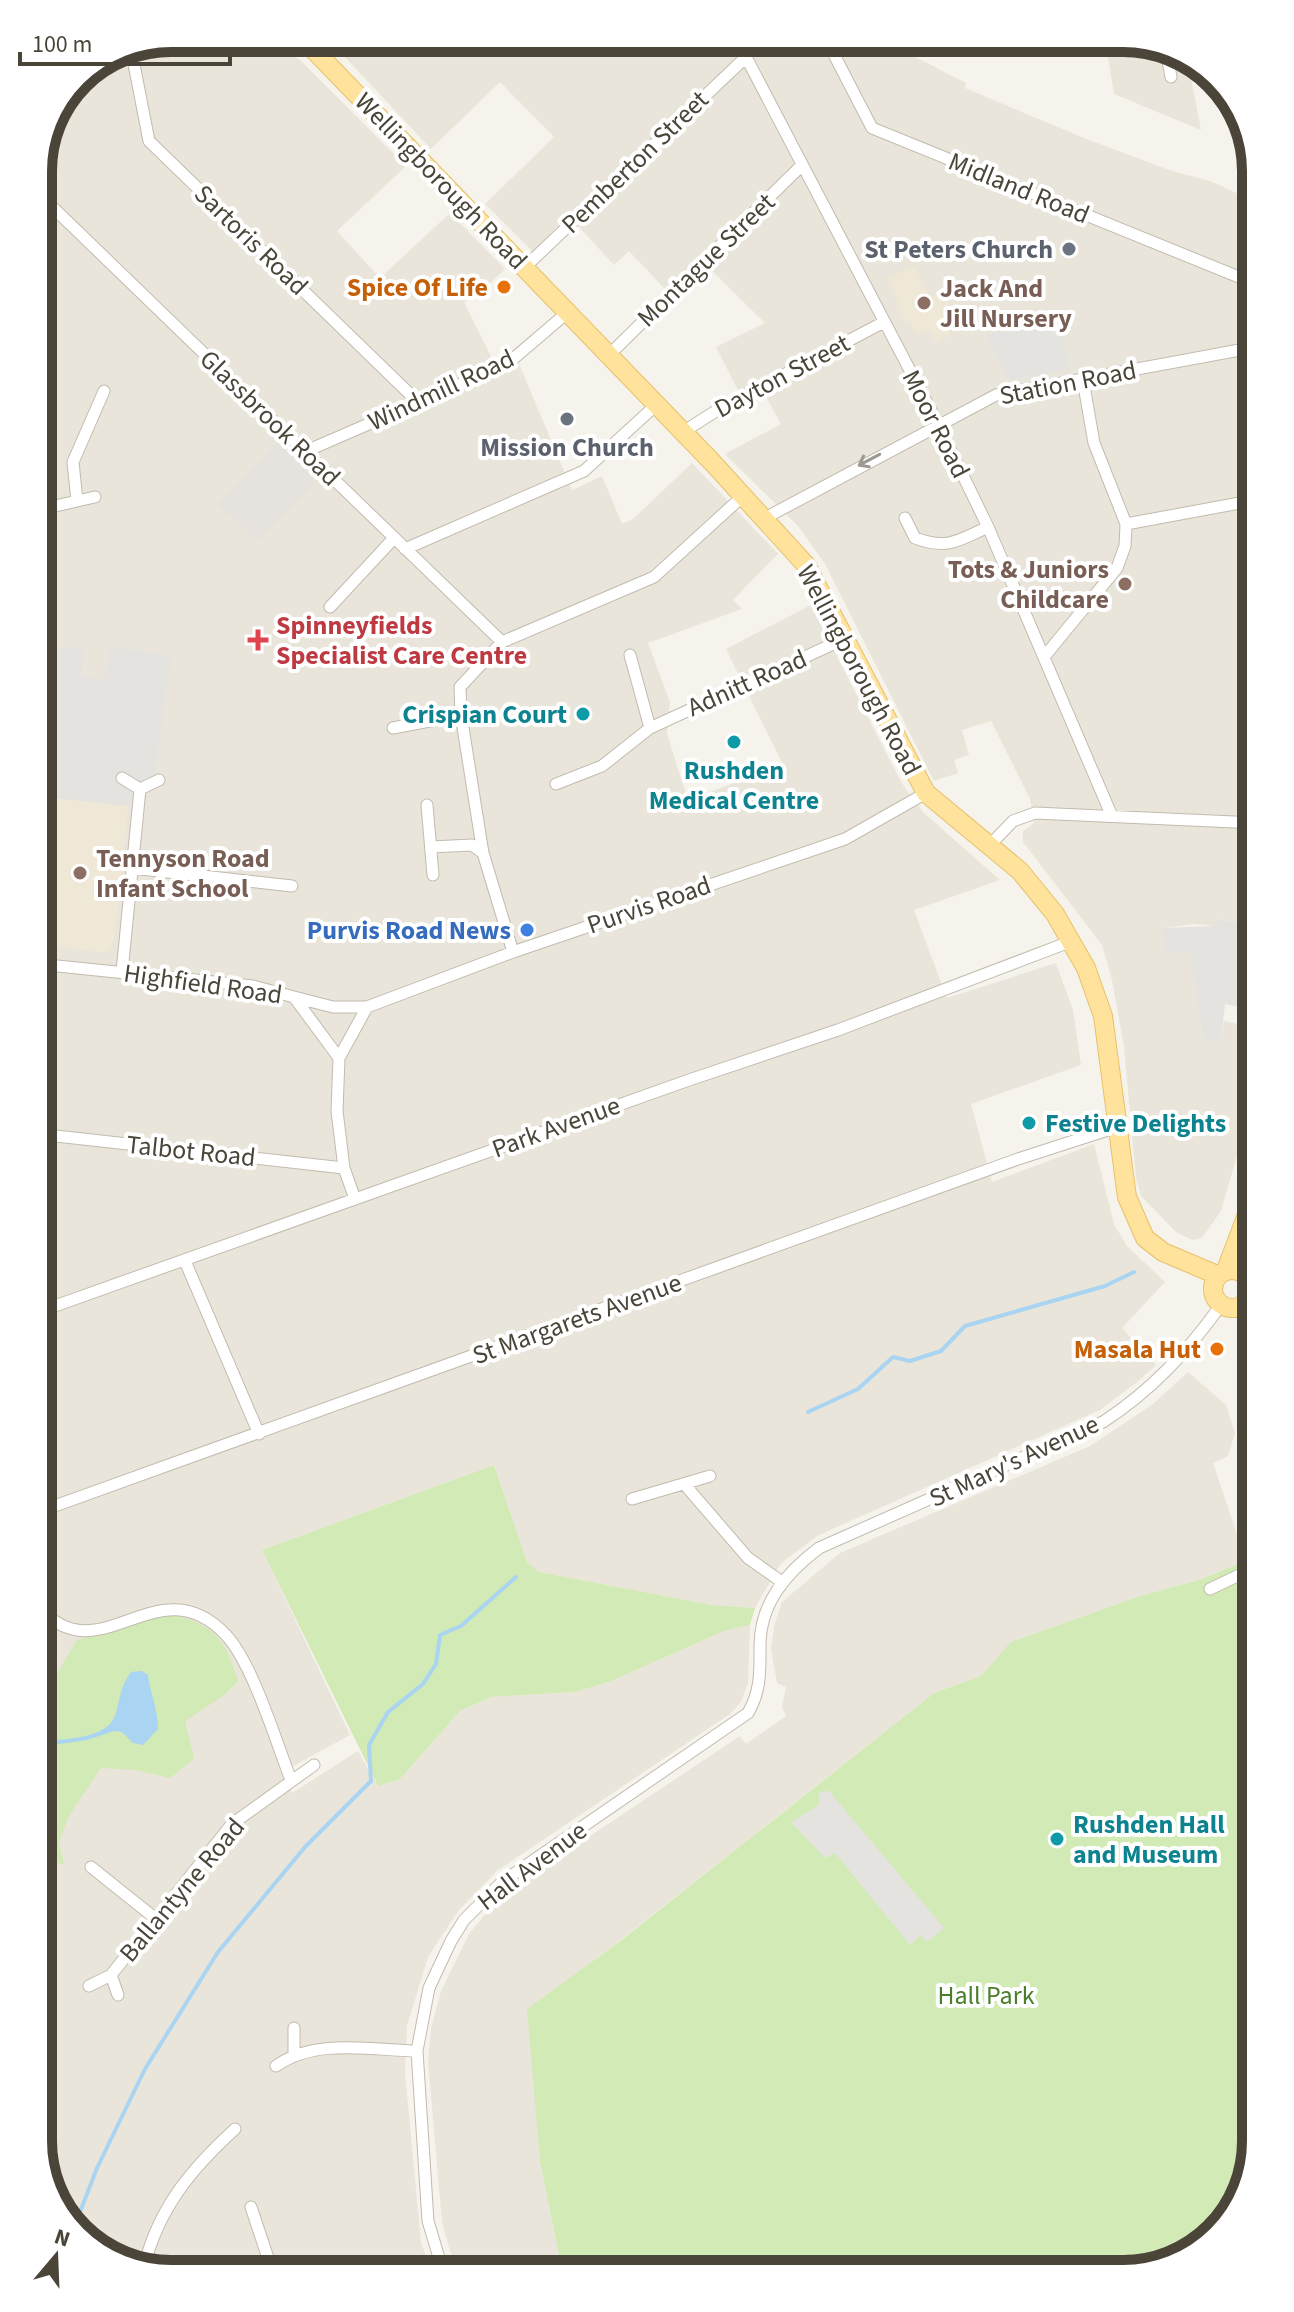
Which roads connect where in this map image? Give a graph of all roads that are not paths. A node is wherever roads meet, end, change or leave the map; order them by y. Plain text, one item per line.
1 (745, 52) edge
2 (833, 52) edge
3 (329, 55) edge
4 (746, 57) junction
5 (133, 59) edge
6 (1168, 61) edge
7 (1171, 77) dead end
8 (802, 165) junction
9 (52, 207) edge
10 (524, 268) junction
11 (1242, 278) edge
12 (568, 312) junction
13 (884, 322) junction
14 (1242, 350) edge
15 (609, 355) junction
16 (1083, 380) junction
17 (104, 391) dead end
18 (417, 401) junction
19 (656, 405) junction
20 (938, 424) junction
21 (683, 432) junction
22 (304, 452) junction
23 (744, 495) junction
24 (95, 497) dead end
25 (77, 501) junction
26 (1242, 503) edge
27 (52, 507) edge
28 (765, 518) junction
29 (905, 518) dead end
30 (1126, 524) junction
31 (988, 527) junction
32 (394, 538) junction
33 (405, 549) junction
34 (330, 607) dead end
35 (844, 639) junction
36 (502, 642) junction
37 (630, 655) dead end
38 (1044, 657) junction
39 (461, 715) junction
40 (393, 728) dead end
41 (650, 728) junction
42 (122, 778) dead end
43 (159, 780) dead end
44 (556, 784) dead end
45 (140, 789) junction
46 (926, 793) junction
47 (427, 805) dead end
48 (1111, 814) junction
49 (1242, 822) edge
50 (990, 845) junction
51 (431, 847) junction
52 (483, 853) junction
53 (132, 868) junction
54 (433, 875) dead end
55 (292, 886) dead end
56 (1072, 941) junction
57 (513, 952) junction
58 (52, 965) edge
59 (122, 972) junction
60 (294, 997) junction
61 (367, 1007) junction
62 (339, 1058) junction
63 (1117, 1127) junction
64 (52, 1136) edge
65 (344, 1168) junction
66 (355, 1199) junction
67 (1242, 1224) edge
68 (185, 1261) junction
69 (1222, 1272) junction
70 (1242, 1274) edge
71 (1242, 1302) edge
72 (1230, 1306) junction
73 (52, 1307) edge
74 (1242, 1312) edge
75 (259, 1434) junction
76 (710, 1476) dead end
77 (685, 1485) junction
78 (632, 1499) dead end
79 (52, 1507) edge
80 (1242, 1574) edge
81 (782, 1582) junction
82 (1210, 1589) dead end
83 (52, 1622) edge
84 (314, 1765) dead end
85 (291, 1780) junction
86 (91, 1867) dead end
87 (156, 1919) junction
88 (111, 1975) junction
89 (89, 1986) dead end
90 (118, 1995) dead end
91 (294, 2028) dead end
92 (417, 2051) junction
93 (294, 2053) junction
94 (276, 2066) dead end
95 (235, 2129) dead end
96 (251, 2207) dead end
97 (146, 2258) edge
98 (269, 2260) edge
99 (440, 2260) edge

1 - 4 street, Moor Road
2 - 11 street, Midland Road
3 - 10 main road, Wellingborough Road
4 - 8 street, Moor Road
4 - 10 street, Pemberton Street
5 - 18 street, Sartoris Road
6 - 7 street
8 - 13 street, Moor Road
8 - 15 street, Montague Street
9 - 22 street, Glassbrook Road
10 - 12 main road, Wellingborough Road
12 - 15 main road, Wellingborough Road
12 - 18 street, Windmill Road
13 - 20 street, Moor Road
13 - 21 street, Dayton Street
14 - 16 street, Station Road
15 - 19 main road, Wellingborough Road
16 - 20 street, Station Road
16 - 30 street
17 - 25 street
18 - 22 street, Windmill Road
19 - 21 main road, Wellingborough Road
19 - 33 street
20 -> 28 street, Station Road
20 - 31 street, Moor Road
21 - 23 main road, Wellingborough Road
22 - 32 street, Glassbrook Road
23 - 28 main road, Wellingborough Road
23 - 36 street
24 - 25 street
25 - 27 street
26 - 30 street
28 - 35 main road, Wellingborough Road
29 - 31 street
30 - 38 street
31 - 38 street, Moor Road
32 - 33 street, Glassbrook Road
32 - 34 street
33 - 36 street, Glassbrook Road
35 - 41 street, Adnitt Road
35 - 46 main road, Wellingborough Road
36 - 39 street
37 - 41 street
38 - 48 street, Moor Road
39 - 40 street
39 - 52 street
41 - 44 street, Adnitt Road
42 - 45 street
43 - 45 street
45 - 53 street
46 - 50 main road, Wellingborough Road
46 - 57 street, Purvis Road
47 - 51 street
48 - 49 street
48 - 50 street
50 - 56 main road, Wellingborough Road
51 - 52 street
51 - 54 street
52 - 57 street
53 - 55 street
53 - 59 street
56 - 63 main road, Wellingborough Road
56 - 66 street, Park Avenue
57 - 61 street, Purvis Road
58 - 59 street, Highfield Road
59 - 60 street, Highfield Road
60 - 61 street, Purvis Road
60 - 62 street, Highfield Road
61 - 62 street
62 - 65 street
63 - 69 main road, Wellingborough Road
63 - 75 street, St Margarets Avenue
64 - 65 street, Talbot Road
65 - 66 street
66 - 68 street, Park Avenue
67 - 69 main road
68 - 73 street, Park Avenue
68 - 75 street
69 - 70 main road
69 - 72 main road
71 - 72 main road
72 - 74 main road
72 - 81 street, St Mary's Avenue
75 - 79 street, St Margarets Avenue
76 - 77 street
77 - 78 street
77 - 81 street
80 - 82 street
81 - 92 street, Hall Avenue
83 - 85 street
84 - 85 street, Ballantyne Road
85 - 87 street, Ballantyne Road
86 - 87 street
87 - 88 street, Ballantyne Road
88 - 89 street, Ballantyne Road
88 - 90 street
91 - 93 street
92 - 93 street
92 - 99 street, Hall Avenue
93 - 94 street
95 - 97 street
96 - 98 street

